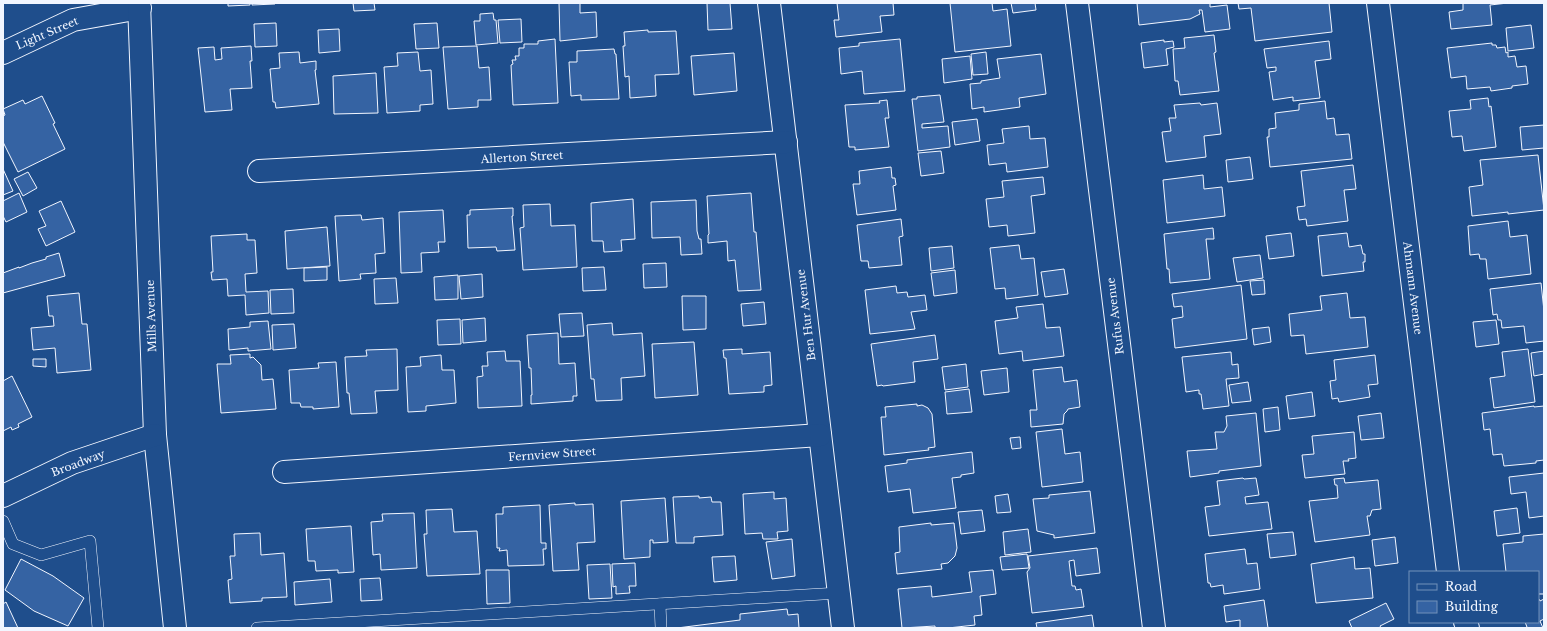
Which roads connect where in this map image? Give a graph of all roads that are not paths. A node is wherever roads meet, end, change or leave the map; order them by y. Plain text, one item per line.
1 (769, 3) edge
2 (1077, 3) edge
3 (1378, 3) edge
4 (139, 5) edge
5 (3, 53) edge
6 (786, 142) junction
7 (259, 171) dead end
8 (156, 435) junction
9 (820, 435) junction
10 (284, 472) dead end
11 (3, 496) edge
12 (3, 521) edge
13 (1448, 571) edge
14 (839, 593) junction
15 (660, 604) junction
16 (98, 628) edge
17 (175, 628) edge
18 (257, 628) edge
19 (661, 628) edge
20 (843, 628) edge
21 (1154, 628) edge

1 - 6 street, Ben Hur Avenue
2 - 21 street, Rufus Avenue
3 - 13 street, Ahmann Avenue
4 - 5 street, Light Street
4 - 8 street, Mills Avenue
6 - 7 street, Allerton Street
6 - 9 street, Ben Hur Avenue
8 - 11 street, Broadway
8 - 17 street, Mills Avenue
9 - 10 street, Fernview Street
9 - 14 street, Ben Hur Avenue
12 - 16 lane
14 - 15 lane
14 - 20 street, Ben Hur Avenue
15 - 18 lane
15 - 19 lane

